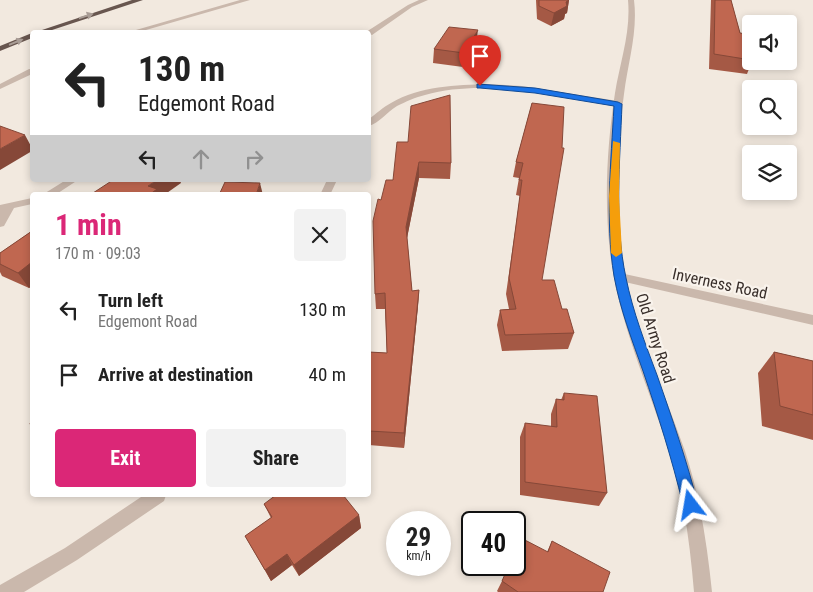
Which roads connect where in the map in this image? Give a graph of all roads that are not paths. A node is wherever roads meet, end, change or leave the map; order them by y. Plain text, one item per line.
1 (140, 0) edge
2 (247, 0) edge
3 (425, 0) edge
4 (631, 0) edge
5 (46, 30) edge
6 (140, 30) edge
7 (371, 32) edge
8 (30, 37) edge
9 (0, 49) edge
10 (30, 72) edge
11 (0, 87) edge
12 (618, 104) junction
13 (371, 121) edge
14 (70, 182) edge
15 (52, 192) edge
16 (30, 201) edge
17 (4, 207) edge
18 (0, 223) edge
19 (620, 277) junction
20 (813, 320) edge
21 (155, 497) edge
22 (7, 592) edge
23 (703, 592) edge

5 -> 1 highway
2 - 6 street
3 - 7 street
4 - 12 street, Old Army Road
9 -> 8 highway
10 - 11 street
12 - 13 street
12 - 19 street, Old Army Road
14 - 15 street
16 - 17 street
17 - 18 street
19 - 20 street, Inverness Road
19 - 23 street, Old Army Road
21 - 22 street

